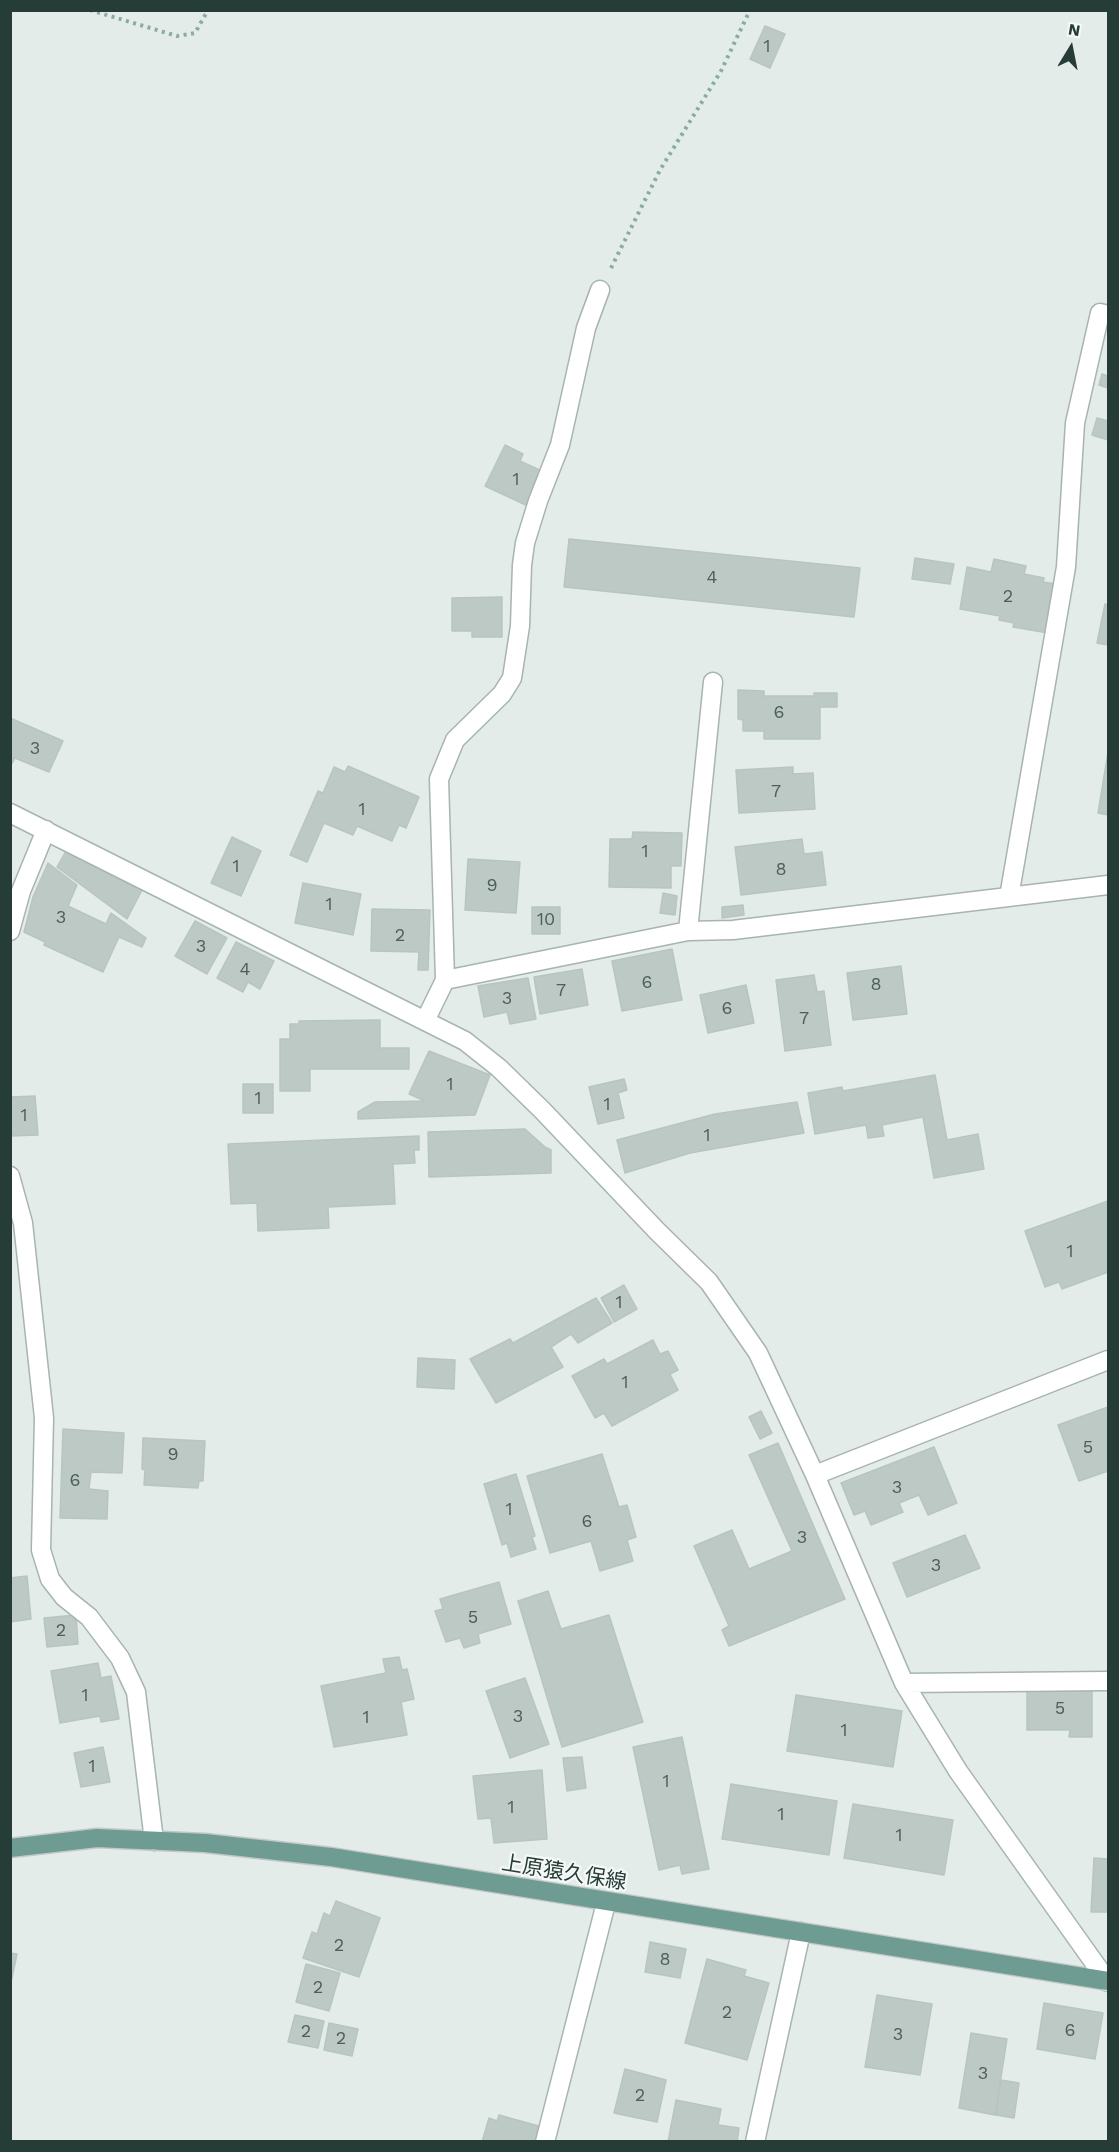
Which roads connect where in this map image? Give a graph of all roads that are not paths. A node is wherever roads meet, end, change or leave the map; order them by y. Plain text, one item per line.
1 (600, 290) road end
2 (1108, 315) edge
3 (713, 682) dead end
4 (10, 813) edge
5 (46, 830) junction
6 (1108, 885) edge
7 (1009, 897) junction
8 (10, 931) edge
9 (688, 931) junction
10 (445, 980) junction
11 (425, 1021) junction
12 (10, 1176) edge
13 (1108, 1360) edge
14 (815, 1475) junction
15 (1108, 1681) edge
16 (904, 1683) junction
17 (154, 1841) junction
18 (10, 1848) edge
19 (606, 1903) junction
20 (801, 1932) junction
21 (1108, 1982) edge
22 (545, 2142) edge
23 (755, 2142) edge

1 - 10 street
2 - 7 street
3 - 9 street
4 - 5 street
5 - 8 street
5 - 11 street
6 - 7 street
7 - 9 street
9 - 10 street
10 - 11 street
11 - 14 street
12 - 17 street
13 - 14 street
14 - 16 street
15 - 16 street
16 - 21 street
17 - 18 main road, 上原猿久保線
17 - 19 main road, 上原猿久保線
19 - 20 main road, 上原猿久保線
19 - 22 street
20 - 21 main road, 上原猿久保線
20 - 23 street

